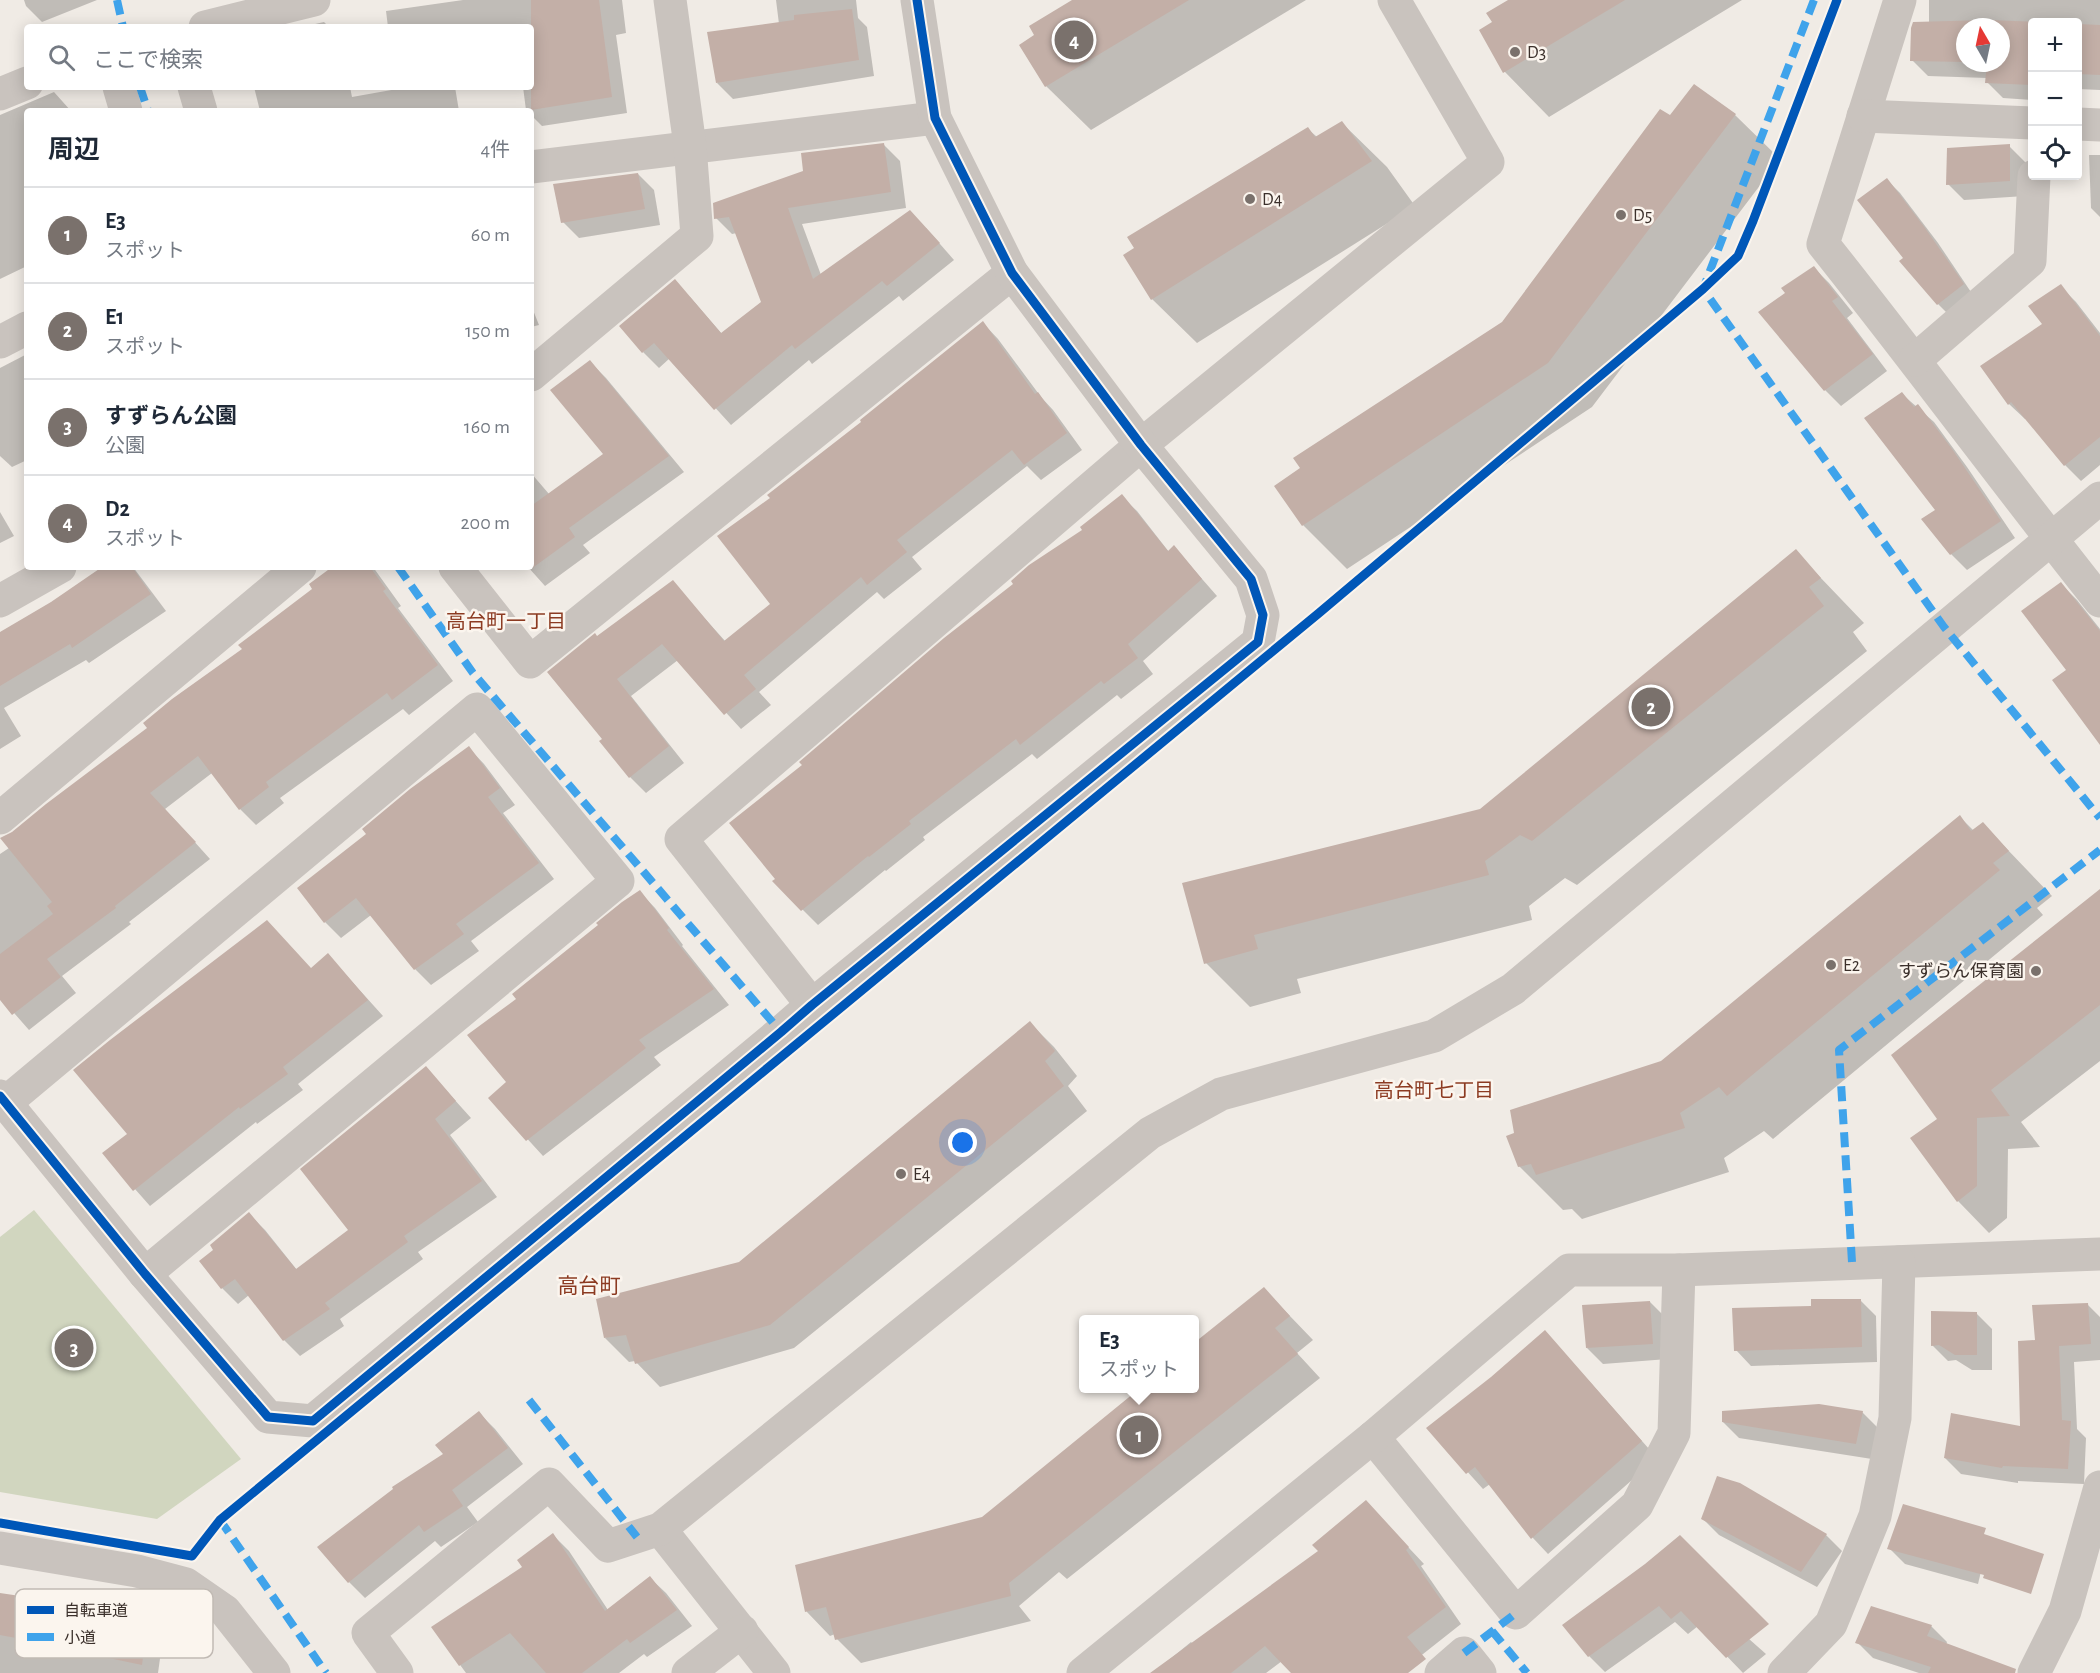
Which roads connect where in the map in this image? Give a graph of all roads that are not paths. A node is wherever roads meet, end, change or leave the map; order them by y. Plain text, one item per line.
1 (314, 0) edge
2 (670, 0) edge
3 (917, 0) edge
4 (1394, 0) edge
5 (1900, 0) edge
6 (217, 24) edge
7 (24, 84) edge
8 (120, 90) edge
9 (195, 90) edge
10 (0, 94) edge
11 (125, 108) edge
12 (200, 108) edge
13 (1863, 116) junction
14 (934, 118) junction
15 (2028, 123) edge
16 (2082, 124) edge
17 (2100, 125) edge
18 (690, 146) junction
19 (534, 167) edge
20 (2034, 180) edge
21 (1012, 273) junction
22 (24, 330) edge
23 (0, 342) edge
24 (1915, 360) junction
25 (534, 372) edge
26 (1142, 445) junction
27 (2100, 498) edge
28 (2050, 539) junction
29 (55, 570) edge
30 (296, 570) edge
31 (457, 570) edge
32 (0, 601) edge
33 (2100, 601) edge
34 (0, 818) edge
35 (812, 1005) junction
36 (3, 1100) edge
37 (2100, 1254) edge
38 (1899, 1262) junction
39 (1679, 1270) junction
40 (145, 1274) junction
41 (1373, 1437) junction
42 (2100, 1487) edge
43 (660, 1529) junction
44 (0, 1548) edge
45 (193, 1589) edge
46 (213, 1603) edge
47 (742, 1631) junction
48 (274, 1673) edge
49 (397, 1673) edge
50 (688, 1673) edge
51 (774, 1673) edge
52 (1083, 1673) edge
53 (1441, 1673) edge
54 (1480, 1673) edge
55 (1784, 1673) edge
56 (2034, 1673) edge

1 - 6 street
2 - 18 street
3 - 14 street
4 - 26 street
5 - 13 street
7 - 10 street
8 - 11 street
9 - 12 street
13 - 15 street
13 - 24 street
14 - 18 street
14 - 21 street
16 - 17 street
18 - 19 street
18 - 25 street
20 - 24 street
21 - 26 street
21 - 31 street
22 - 23 street
24 - 28 street
26 - 35 street
26 - 35 street
27 - 28 street
28 - 33 street
28 - 43 street
29 - 32 street
30 - 34 street
35 - 40 street
36 - 40 street
36 - 40 street
37 - 38 street
38 - 39 street
38 - 55 street
39 - 41 street
39 - 41 street
41 - 52 street
42 - 56 street
43 - 47 street
43 - 49 street
44 - 45 street
46 - 48 street
47 - 50 street
47 - 51 street
53 - 54 street

